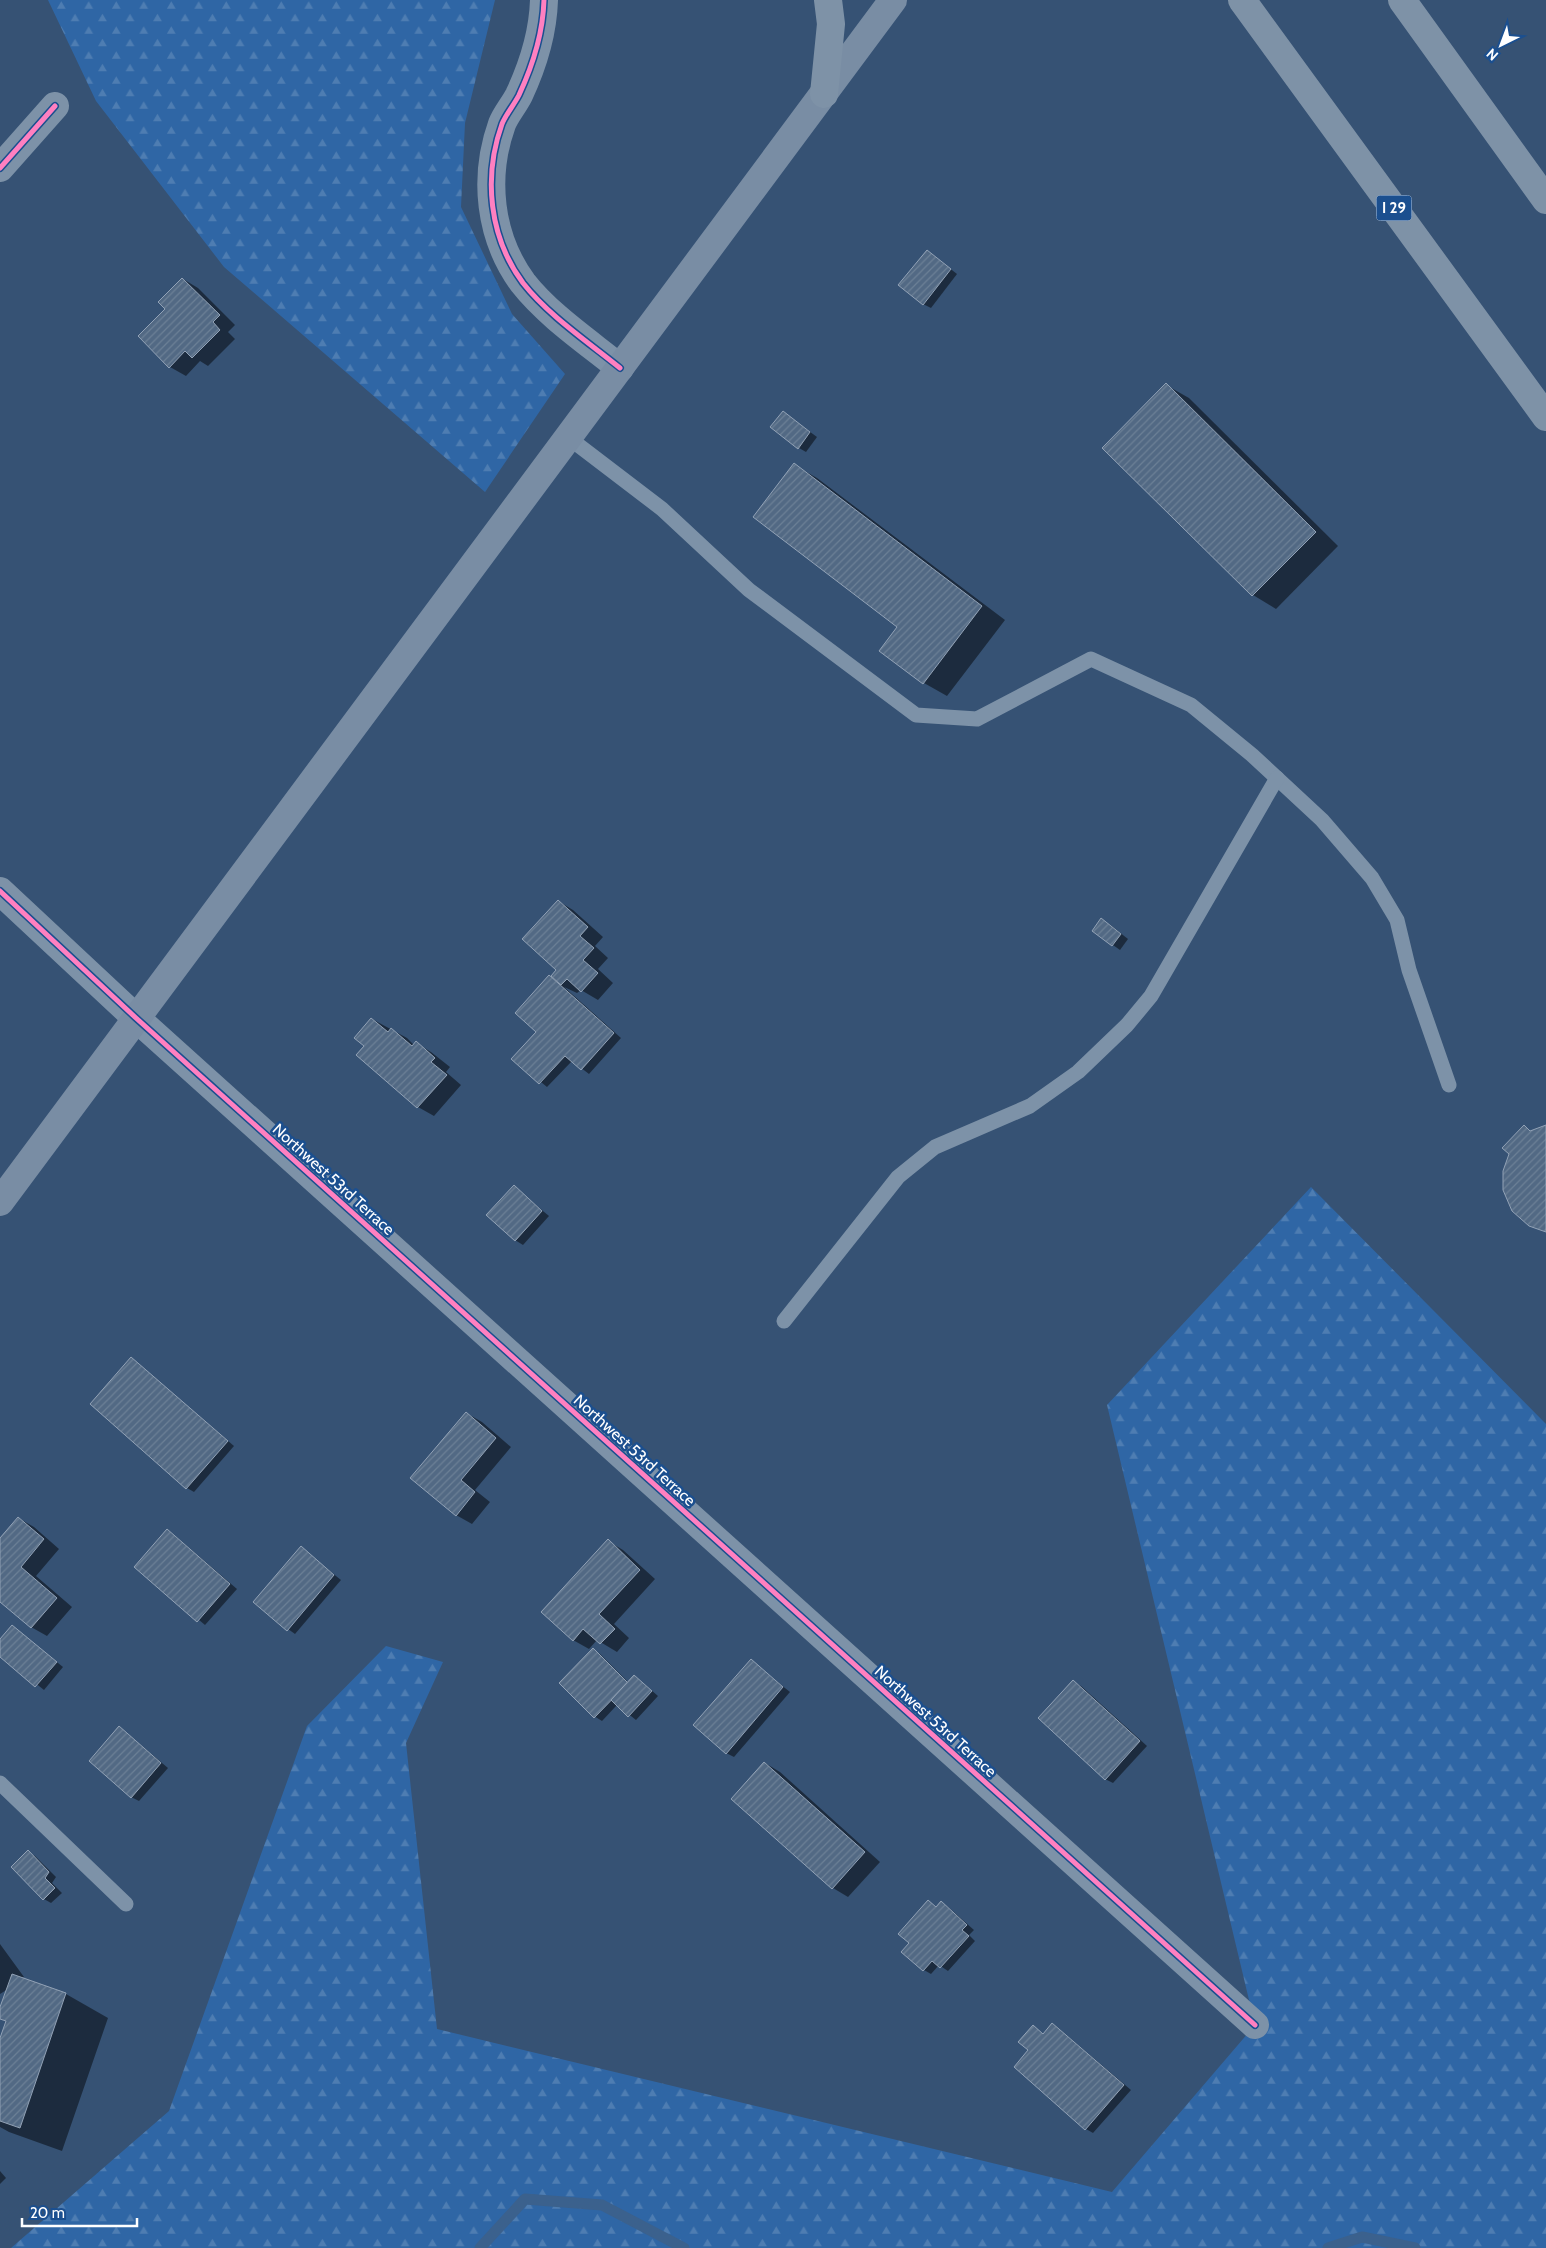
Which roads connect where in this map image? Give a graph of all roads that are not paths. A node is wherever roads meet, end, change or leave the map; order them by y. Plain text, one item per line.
1 (544, 0) edge
2 (828, 0) edge
3 (893, 0) edge
4 (1242, 0) edge
5 (1402, 0) edge
6 (824, 94) junction
7 (55, 106) dead end
8 (0, 168) edge
9 (1546, 200) edge
10 (620, 368) junction
11 (1546, 417) edge
12 (570, 438) junction
13 (1276, 778) junction
14 (0, 891) edge
15 (136, 1018) junction
16 (1449, 1085) dead end
17 (0, 1202) edge
18 (784, 1322) dead end
19 (0, 1783) edge
20 (126, 1904) dead end
21 (1255, 2025) dead end

1 - 10 street
2 - 6 highway
3 - 6 main road
4 - 11 highway, I 29
5 - 9 highway
6 - 10 main road
7 - 8 street
10 - 12 main road
12 - 13 lane
12 - 15 main road
13 - 16 lane
13 - 18 lane
14 - 15 street, Northwest 53rd Terrace
15 - 17 main road
15 - 21 street, Northwest 53rd Terrace
19 - 20 lane

